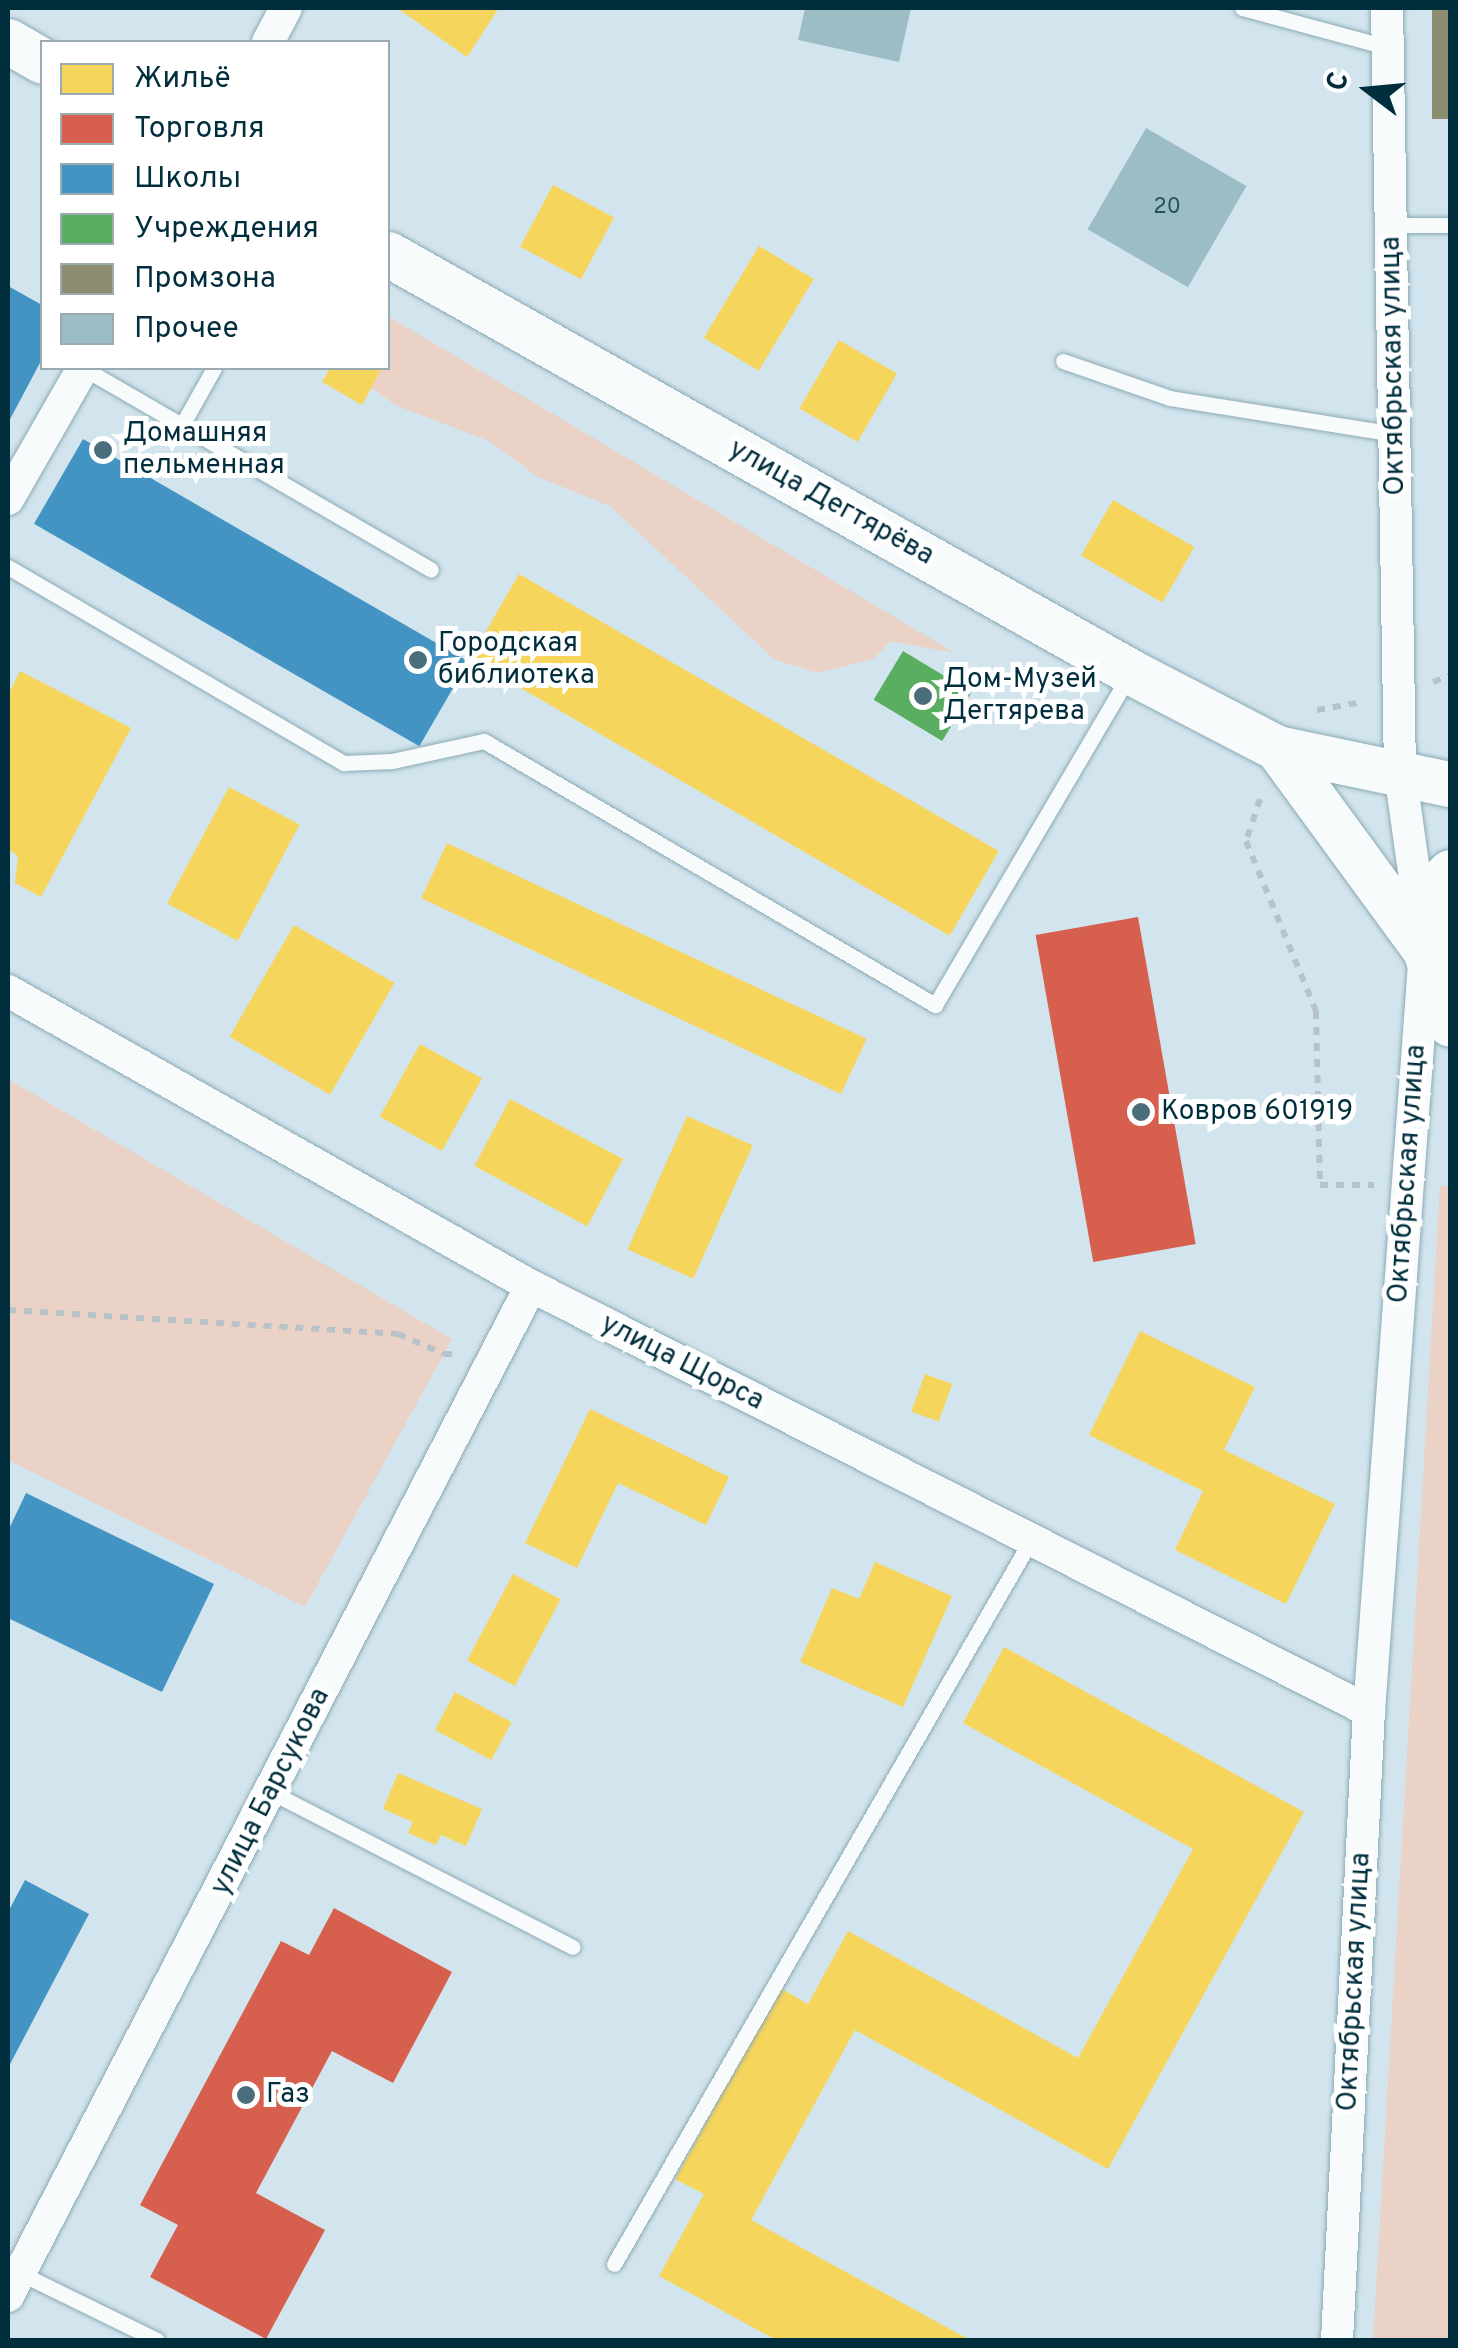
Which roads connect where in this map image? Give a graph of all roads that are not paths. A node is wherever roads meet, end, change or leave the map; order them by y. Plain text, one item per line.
1 (286, 8) edge
2 (1242, 8) edge
3 (1387, 8) edge
4 (269, 40) edge
5 (8, 41) edge
6 (1388, 47) junction
7 (40, 59) edge
8 (1392, 225) junction
9 (1450, 225) edge
10 (390, 255) edge
11 (1063, 361) dead end
12 (82, 370) edge
13 (86, 370) edge
14 (213, 370) edge
15 (182, 425) junction
16 (1394, 434) junction
17 (8, 499) edge
18 (8, 567) edge
19 (430, 570) dead end
20 (1131, 672) junction
21 (1277, 748) junction
22 (1400, 772) junction
23 (1450, 784) edge
24 (1450, 872) edge
25 (1425, 950) junction
26 (8, 991) edge
27 (1450, 1024) edge
28 (532, 1286) junction
29 (1030, 1540) junction
30 (1369, 1711) junction
31 (270, 1792) junction
32 (573, 1947) dead end
33 (614, 2264) dead end
34 (14, 2285) edge
35 (157, 2340) edge
36 (1337, 2340) edge

1 - 4 street
2 - 6 lane
3 - 6 street, Октябрьская улица
5 - 7 main road
6 - 8 street, Октябрьская улица
8 - 9 lane
8 - 16 street, Октябрьская улица
10 - 20 main road, улица Дегтярёва
11 - 16 lane
12 - 17 street
13 - 15 lane
14 - 15 lane
15 - 19 lane
16 - 22 street, Октябрьская улица
18 - 20 lane
20 - 21 main road, улица Дегтярёва
21 - 22 main road, улица Дегтярёва
21 - 25 main road, улица Дегтярёва
22 - 23 main road, улица Дегтярёва
22 - 25 street, Октябрьская улица
24 - 25 main road
25 - 27 main road, улица Дегтярёва
25 - 30 street, Октябрьская улица
26 - 28 street, улица Щорса
28 - 29 street, улица Щорса
28 - 31 street, улица Барсукова
29 - 30 street, улица Щорса
29 - 33 lane
30 - 36 street, Октябрьская улица
31 - 32 lane
31 - 34 street, улица Барсукова
34 - 35 lane

